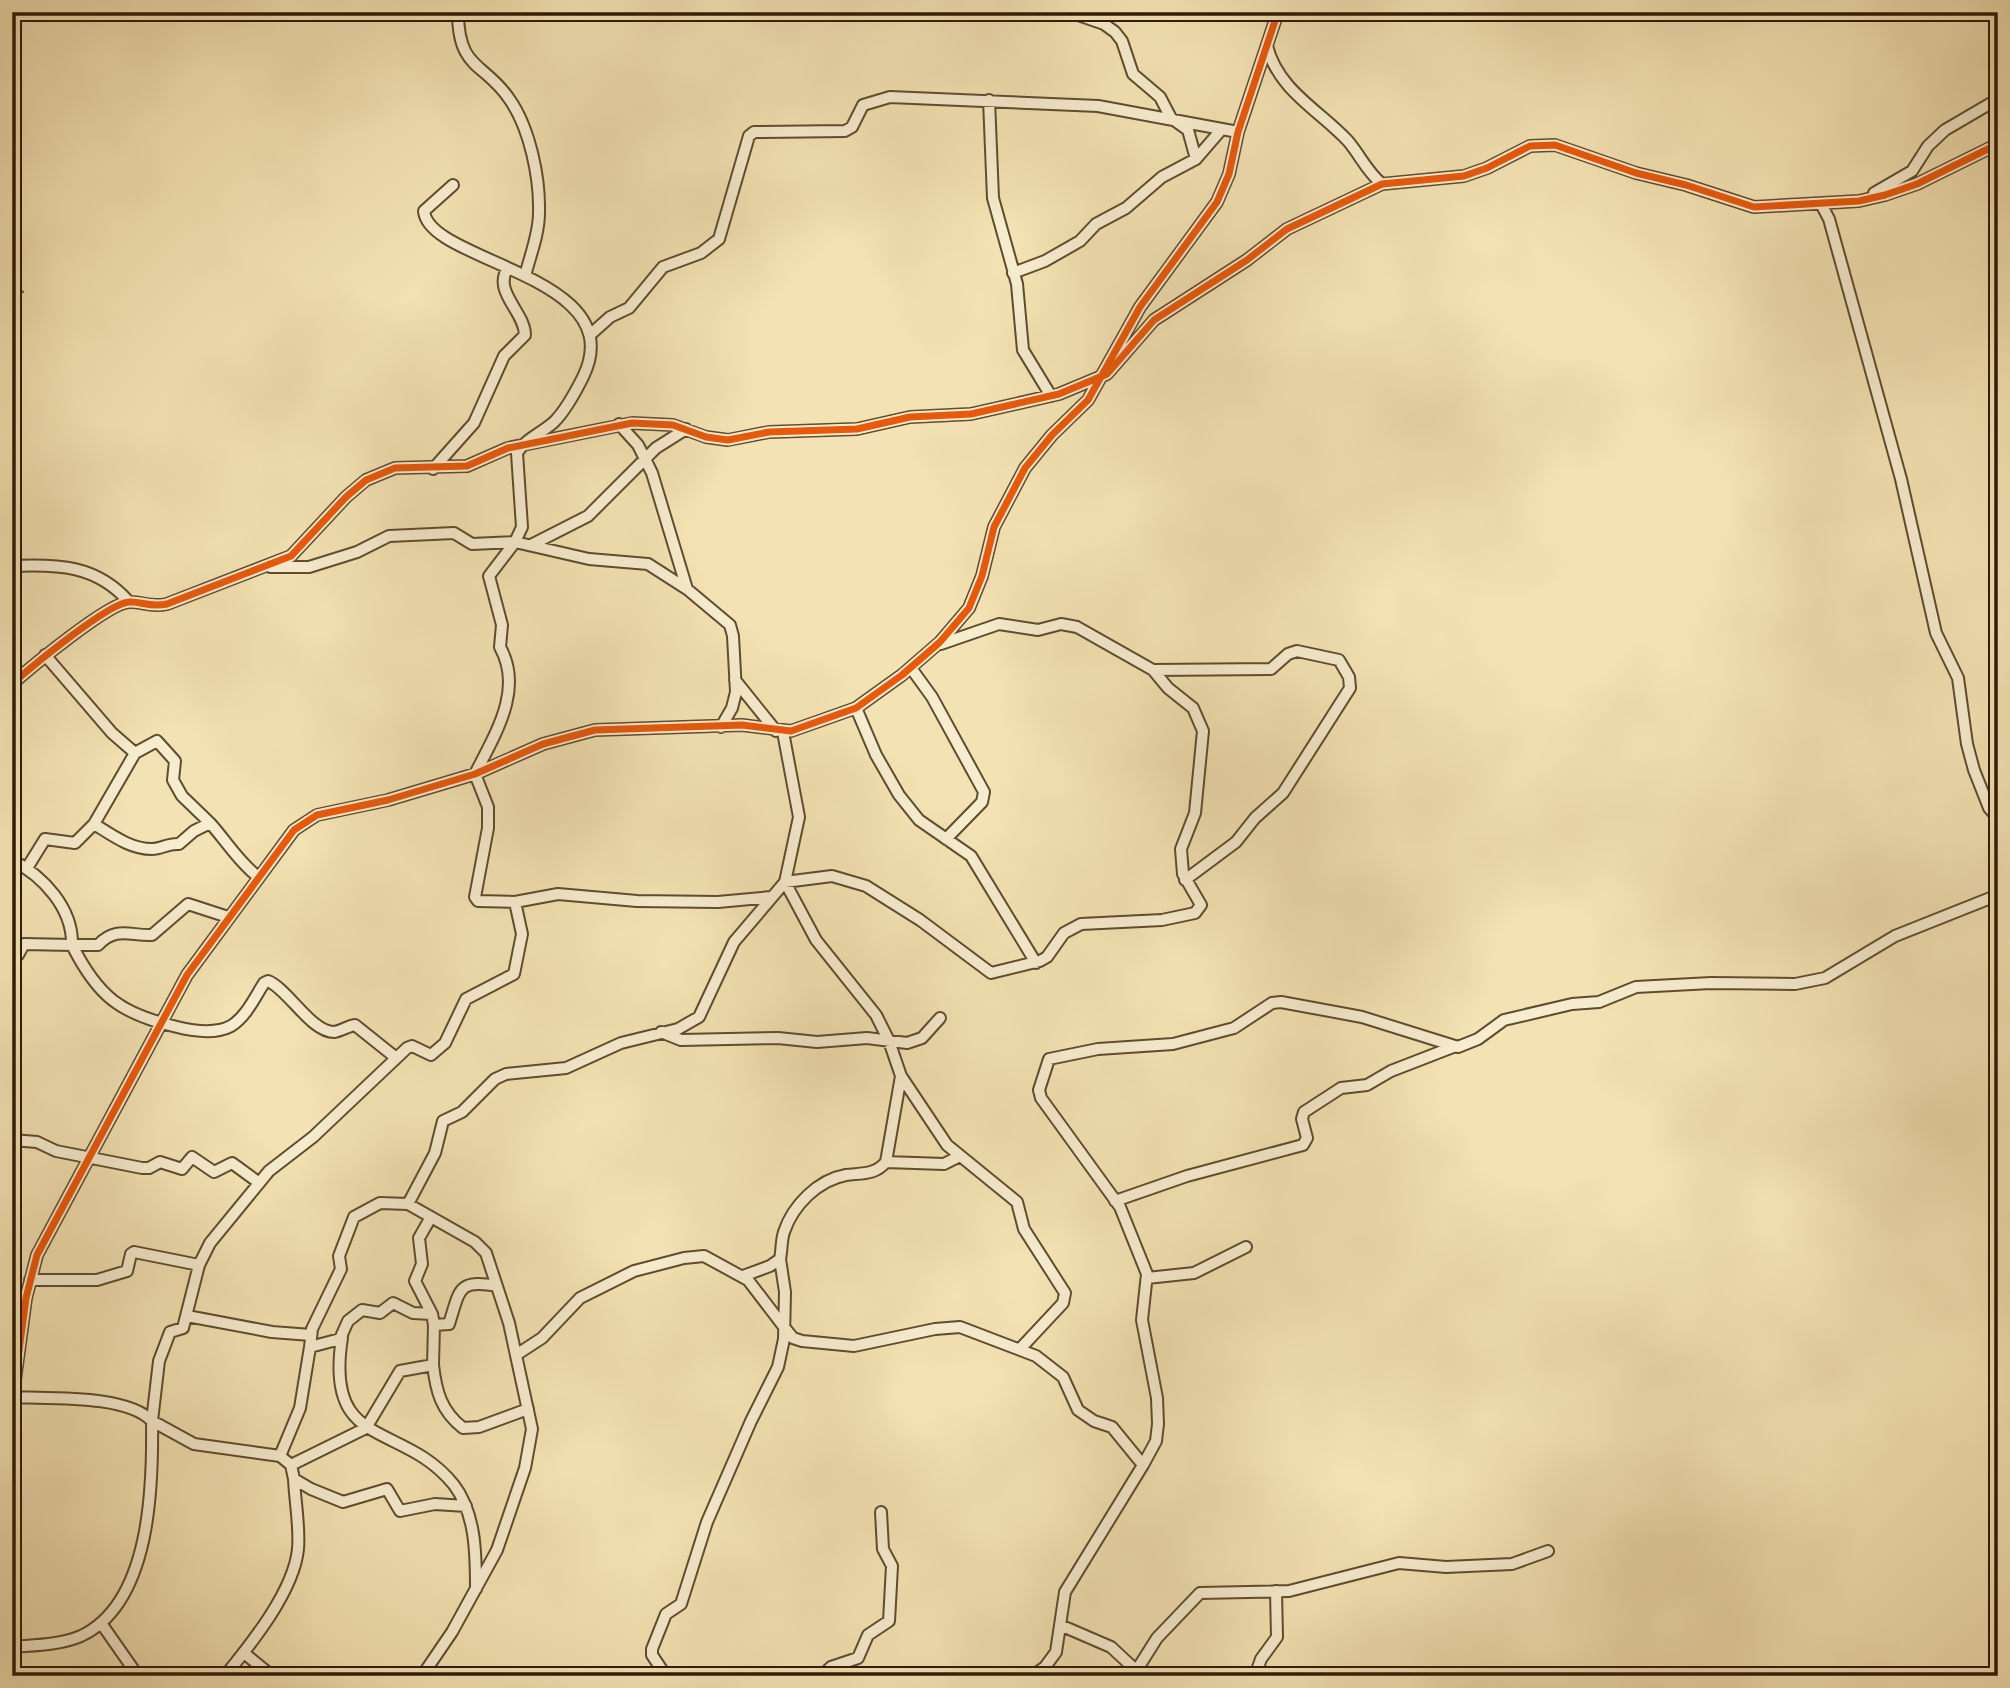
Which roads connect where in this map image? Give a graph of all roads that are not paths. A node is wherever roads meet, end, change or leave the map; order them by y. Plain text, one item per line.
1 (458, 12) edge
2 (1069, 12) edge
3 (1101, 12) edge
4 (1278, 12) edge
5 (1104, 24) junction
6 (1266, 43) junction
7 (1998, 99) edge
8 (989, 100) junction
9 (1171, 118) junction
10 (1221, 130) junction
11 (1238, 132) junction
12 (1998, 144) edge
13 (1196, 159) junction
14 (1382, 184) junction
15 (453, 185) dead end
16 (1859, 201) junction
17 (1821, 204) junction
18 (508, 268) junction
19 (1013, 273) junction
20 (525, 276) junction
21 (591, 334) junction
22 (1102, 377) junction
23 (1051, 396) junction
24 (619, 424) junction
25 (686, 429) junction
26 (524, 445) junction
27 (645, 459) junction
28 (433, 469) junction
29 (515, 542) junction
30 (533, 544) junction
31 (12, 566) edge
32 (265, 568) junction
33 (687, 589) junction
34 (129, 601) junction
35 (937, 645) junction
36 (45, 655) junction
37 (911, 668) junction
38 (1153, 670) junction
39 (735, 680) junction
40 (12, 684) edge
41 (856, 708) junction
42 (721, 727) junction
43 (779, 732) junction
44 (135, 753) junction
45 (475, 774) junction
46 (1998, 817) edge
47 (210, 823) junction
48 (94, 824) junction
49 (946, 839) junction
50 (12, 860) edge
51 (27, 868) junction
52 (257, 876) junction
53 (1185, 880) junction
54 (785, 882) junction
55 (1998, 895) edge
56 (771, 897) junction
57 (515, 902) junction
58 (228, 917) junction
59 (72, 945) junction
60 (12, 956) edge
61 (1036, 962) junction
62 (940, 1018) dead end
63 (161, 1023) junction
64 (661, 1032) junction
65 (889, 1041) junction
66 (1453, 1047) junction
67 (395, 1057) junction
68 (901, 1076) junction
69 (12, 1140) edge
70 (89, 1157) junction
71 (958, 1157) junction
72 (887, 1162) junction
73 (258, 1182) junction
74 (1115, 1201) junction
75 (408, 1203) junction
76 (431, 1217) junction
77 (1246, 1247) dead end
78 (779, 1259) junction
79 (199, 1265) junction
80 (743, 1276) junction
81 (1147, 1278) junction
82 (30, 1280) junction
83 (497, 1286) junction
84 (12, 1298) edge
85 (26, 1298) junction
86 (187, 1316) junction
87 (433, 1320) junction
88 (784, 1327) junction
89 (312, 1335) junction
90 (342, 1338) junction
91 (310, 1347) junction
92 (1020, 1349) junction
93 (516, 1355) junction
94 (433, 1365) junction
95 (13, 1397) edge
96 (12, 1402) edge
97 (528, 1409) junction
98 (152, 1421) junction
99 (366, 1428) junction
100 (280, 1456) junction
101 (291, 1465) junction
102 (1143, 1465) junction
103 (294, 1479) junction
104 (466, 1506) junction
105 (881, 1512) dead end
106 (1548, 1551) dead end
107 (1276, 1591) junction
108 (476, 1592) junction
109 (101, 1623) junction
110 (1060, 1625) junction
111 (12, 1647) edge
112 (244, 1653) junction
113 (1137, 1674) edge
114 (138, 1676) edge
115 (225, 1676) edge
116 (272, 1676) edge
117 (422, 1676) edge
118 (666, 1676) edge
119 (822, 1676) edge
120 (1032, 1676) edge
121 (1255, 1676) edge

1 - 20 street
2 - 5 street
3 - 5 street
4 - 6 street
5 - 9 street
6 - 11 street
6 - 14 street
7 - 16 street
8 - 9 street
8 - 19 street
8 - 21 street
9 - 10 street
9 - 13 street
10 - 11 street
10 - 13 street
11 - 22 street
12 - 16 street
13 - 19 street
14 - 17 street
14 - 22 street
15 - 18 street
16 - 17 street
17 - 46 street
18 - 20 street
18 - 28 street
19 - 23 street
20 - 21 street
21 - 26 street
22 - 23 street
22 - 35 street
23 - 25 street
24 - 25 street
24 - 26 street
24 - 27 street
25 - 27 street
26 - 28 street
26 - 29 street
27 - 30 street
27 - 33 street
28 - 32 street
29 - 30 street
29 - 32 street
29 - 45 street
30 - 33 street
31 - 34 street
32 - 34 street
33 - 39 street
34 - 36 street
35 - 37 street
35 - 38 street
36 - 40 street
36 - 44 street
37 - 41 street
37 - 49 street
38 - 53 street
38 - 53 street
39 - 42 street
39 - 43 street
41 - 43 street
41 - 49 street
42 - 43 street
42 - 45 street
43 - 54 street
44 - 47 street
44 - 48 street
45 - 52 street
45 - 57 street
47 - 48 street
47 - 52 street
48 - 51 street
49 - 61 street
50 - 51 street
51 - 59 street
52 - 58 street
53 - 61 street
54 - 56 street
54 - 61 street
54 - 65 street
55 - 66 street
56 - 57 street
56 - 64 street
57 - 67 street
58 - 59 street
58 - 63 street
59 - 60 street
59 - 63 street
62 - 65 street
63 - 67 street
63 - 70 street
64 - 65 street
64 - 75 street
65 - 68 street
66 - 74 street
66 - 74 street
67 - 73 street
68 - 71 street
68 - 72 street
69 - 70 street
70 - 73 street
70 - 82 street
71 - 72 street
71 - 92 street
72 - 78 street
73 - 79 street
74 - 81 street
75 - 76 street
75 - 89 street
76 - 83 street
76 - 87 street
77 - 81 street
78 - 80 street
78 - 88 street
79 - 82 street
79 - 86 street
80 - 88 street
80 - 93 street
81 - 102 street
82 - 85 street
83 - 87 street
83 - 93 street
84 - 85 street
85 - 95 street
86 - 89 street
86 - 98 street
87 - 90 street
87 - 94 street
88 - 92 street
88 - 118 street
89 - 91 street
90 - 91 street
90 - 99 street
91 - 100 street
92 - 102 street
93 - 97 street
94 - 97 street
94 - 99 street
95 - 96 street
95 - 98 street
97 - 108 street
98 - 100 street
98 - 109 street
99 - 101 street
99 - 104 street
100 - 101 street
101 - 103 street
102 - 110 street
103 - 104 street
103 - 112 street
104 - 108 street
105 - 119 street
106 - 107 street
107 - 113 street
107 - 121 street
108 - 117 street
109 - 111 street
109 - 114 street
110 - 113 street
110 - 120 street
112 - 115 street
112 - 116 street

